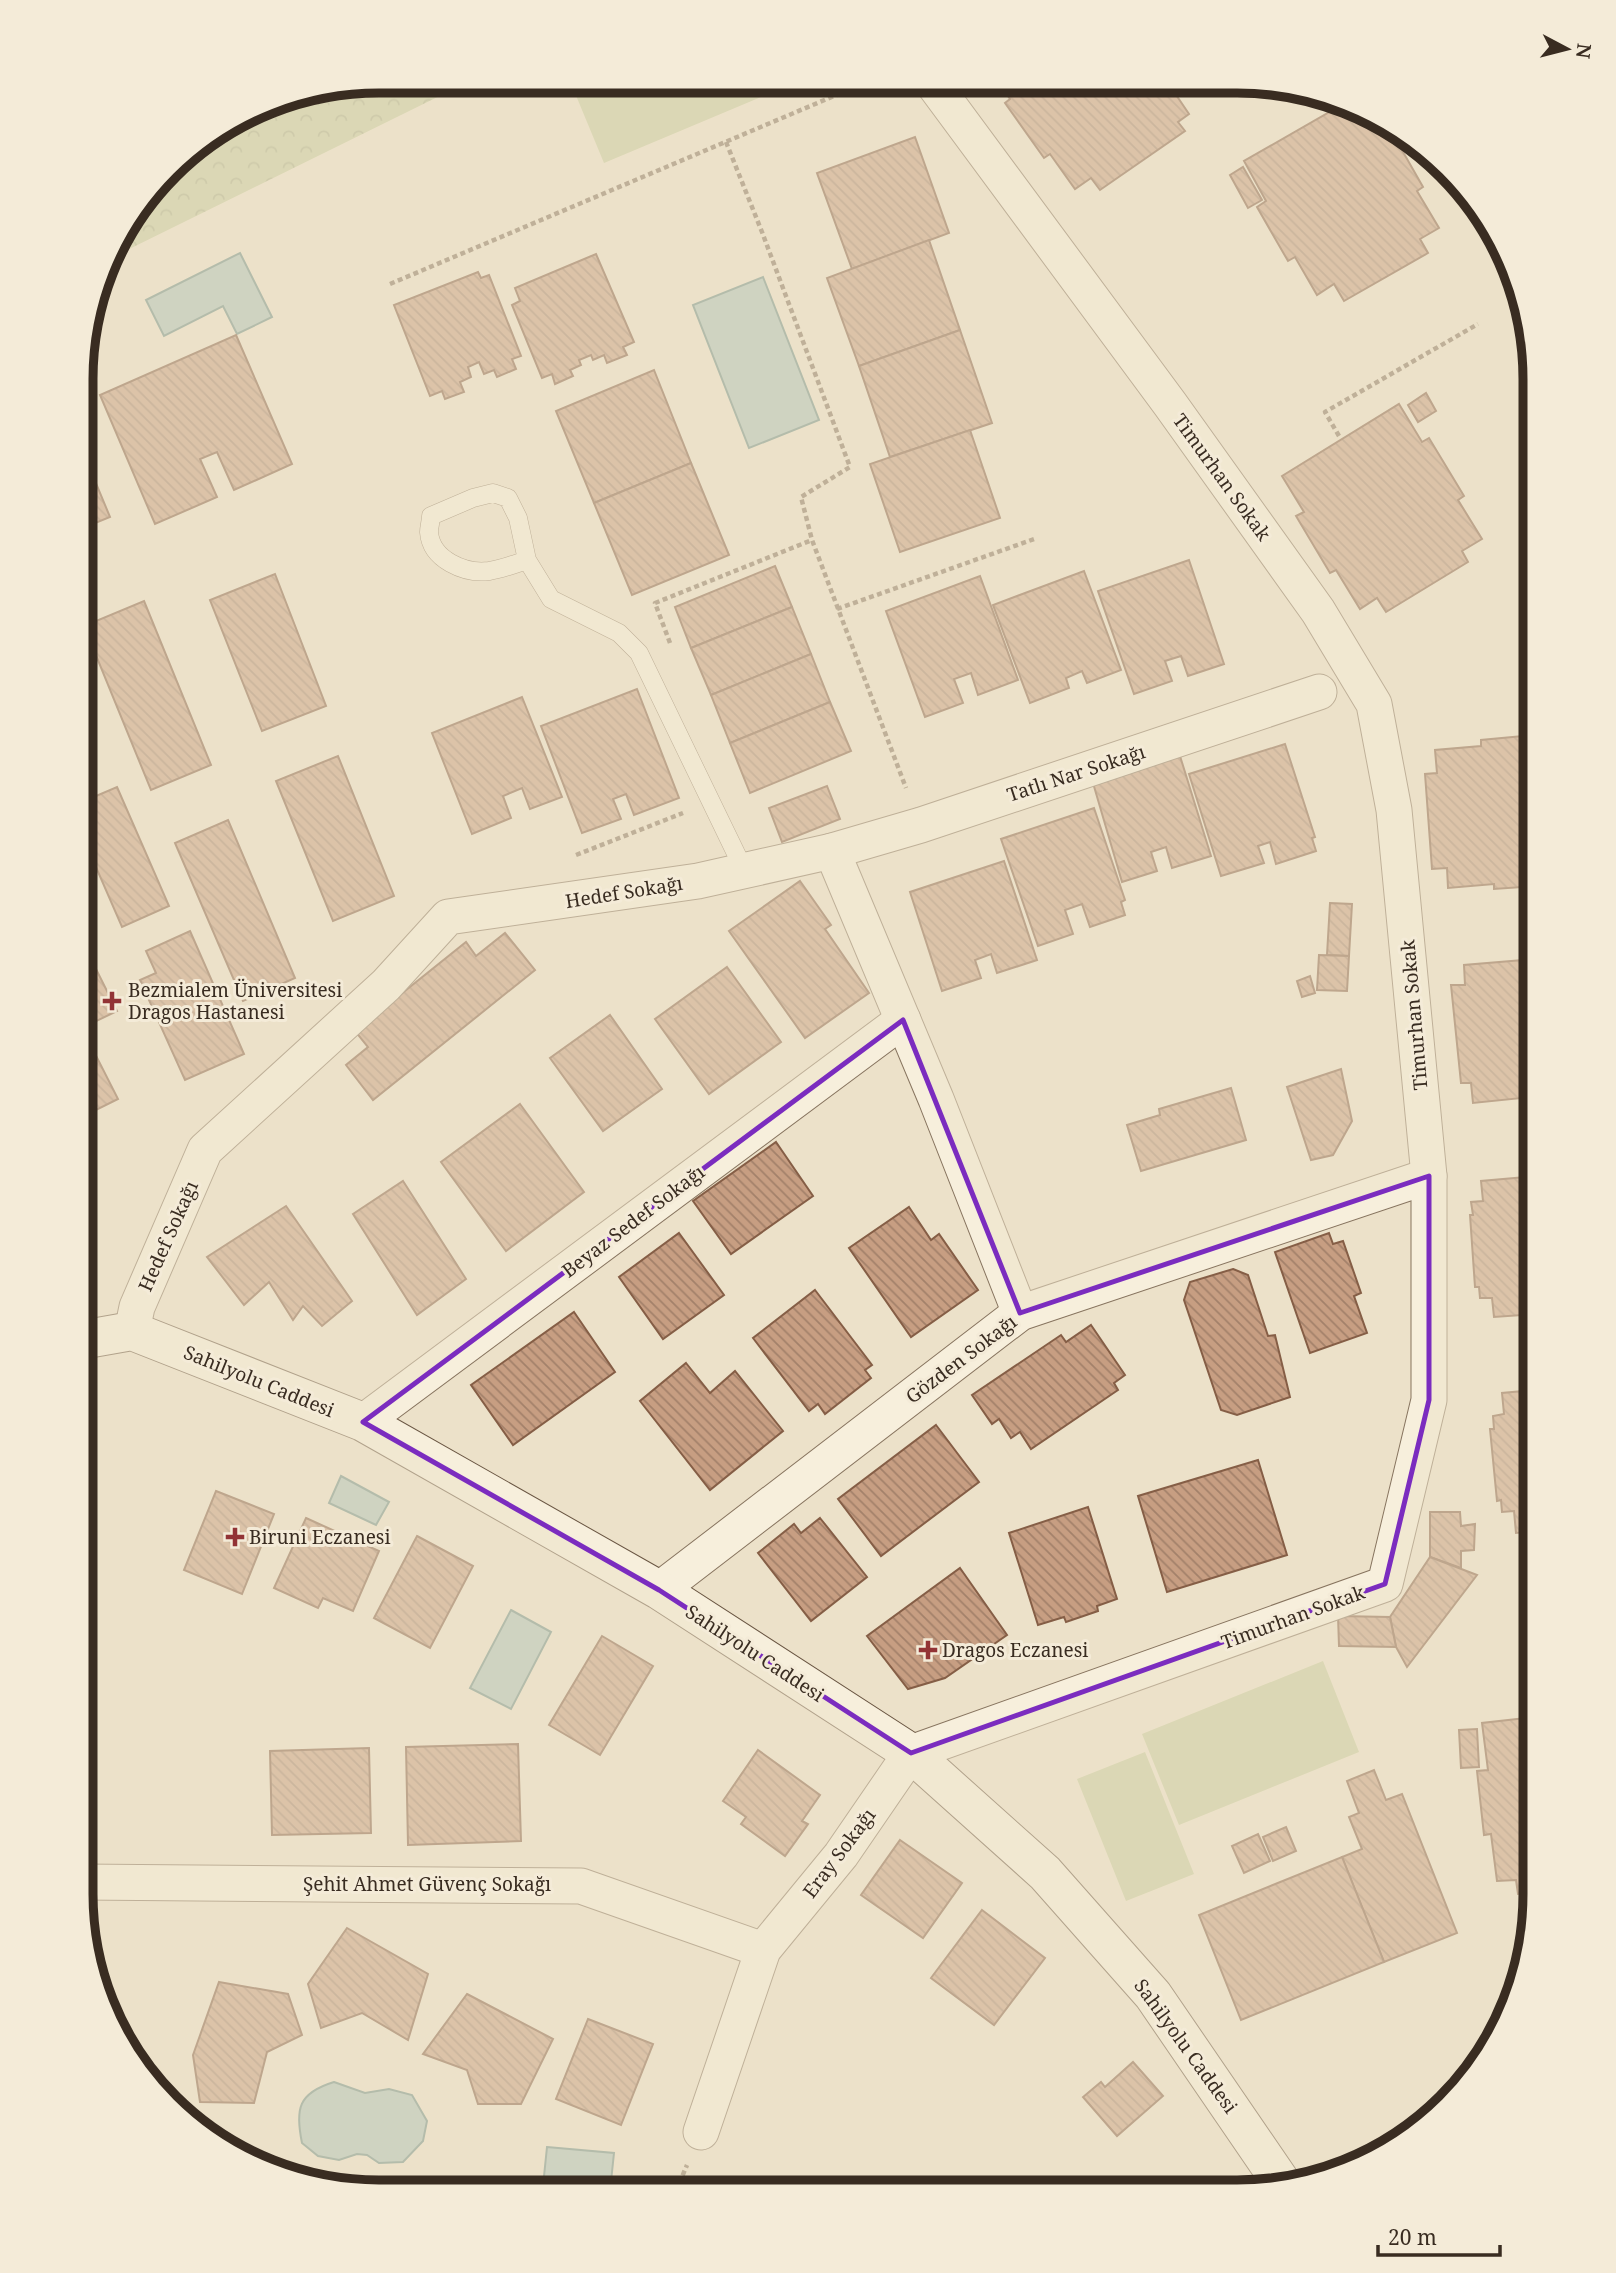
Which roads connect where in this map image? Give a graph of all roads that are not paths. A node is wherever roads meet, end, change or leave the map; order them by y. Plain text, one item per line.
1 (940, 93) edge
2 (527, 560) junction
3 (1319, 692) dead end
4 (832, 851) junction
5 (745, 872) junction
6 (903, 1020) junction
7 (1429, 1177) junction
8 (1020, 1313) junction
9 (132, 1331) junction
10 (93, 1338) edge
11 (363, 1422) junction
12 (659, 1590) junction
13 (911, 1753) junction
14 (93, 1882) edge
15 (763, 1950) junction
16 (701, 2132) dead end
17 (1279, 2177) edge

1 - 7 street, Timurhan Sokak
2 - 2 lane
2 - 5 lane
3 - 4 street, Tatlı Nar Sokağı
4 - 5 street, Hedef Sokağı
4 - 6 street
5 - 9 street, Hedef Sokağı
6 - 8 street
6 - 11 street, Beyaz Sedef Sokağı
7 - 8 street, Gözden Sokağı
7 - 13 street, Timurhan Sokak
8 - 12 street, Gözden Sokağı
9 - 10 street
9 - 11 street, Sahilyolu Caddesi
11 - 12 street, Sahilyolu Caddesi
12 - 13 street, Sahilyolu Caddesi
13 - 15 street, Eray Sokağı
13 - 17 street, Sahilyolu Caddesi
14 - 15 street, Şehit Ahmet Güvenç Sokağı
15 - 16 street

